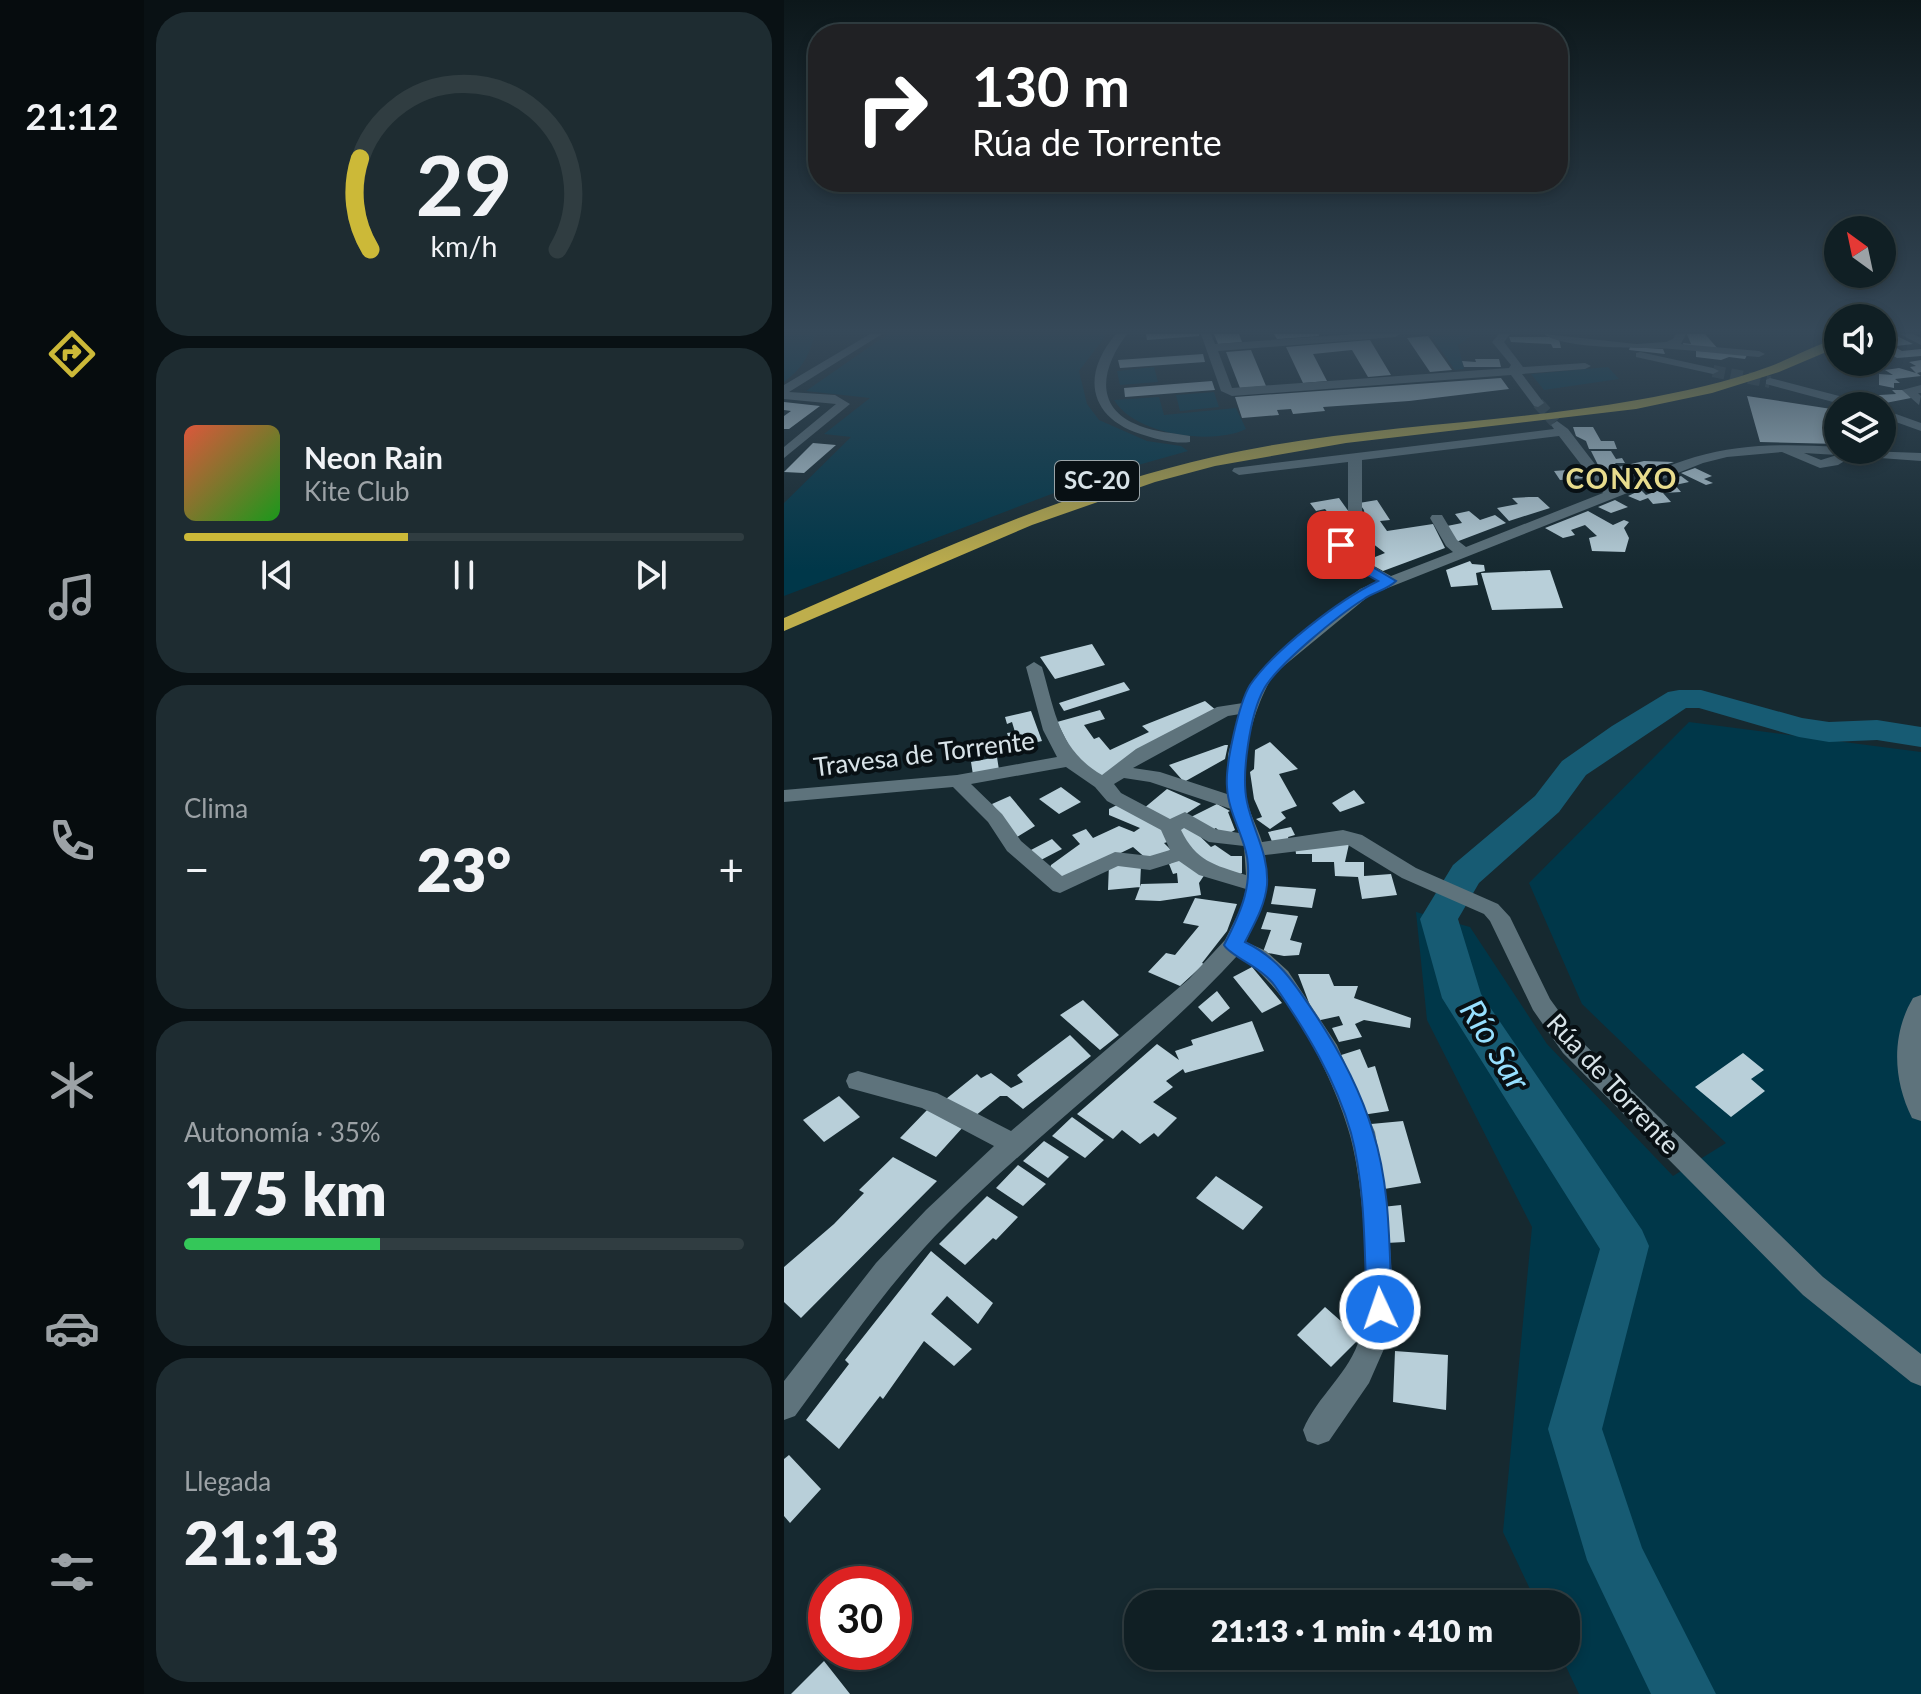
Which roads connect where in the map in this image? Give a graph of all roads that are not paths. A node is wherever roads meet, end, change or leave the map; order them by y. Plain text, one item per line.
1 (834, 413) edge
2 (1112, 413) edge
3 (1484, 413) edge
4 (1602, 413) edge
5 (1608, 413) edge
6 (1896, 416) edge
7 (1563, 422) junction
8 (1921, 427) edge
9 (784, 433) edge
10 (806, 435) junction
11 (1185, 439) dead end
12 (784, 454) edge
13 (1355, 457) junction
14 (1921, 457) edge
15 (1239, 471) dead end
16 (1611, 494) junction
17 (1437, 518) dead end
18 (1463, 552) junction
19 (1389, 581) junction
20 (784, 608) edge
21 (784, 625) edge
22 (1034, 667) dead end
23 (1249, 707) junction
24 (1069, 761) junction
25 (1121, 772) junction
26 (957, 781) junction
27 (1102, 783) junction
28 (784, 796) edge
29 (1239, 805) junction
30 (1170, 828) junction
31 (1254, 844) junction
32 (1182, 853) junction
33 (1257, 885) junction
34 (1234, 945) junction
35 (1921, 1004) edge
36 (858, 1081) dead end
37 (1921, 1111) edge
38 (1013, 1144) junction
39 (1921, 1372) edge
40 (784, 1405) edge
41 (1318, 1430) dead end

1 - 10 street
2 - 11 street
3 - 20 highway, SC-20
4 - 7 highway, SC-20
5 - 7 highway
6 - 8 street
7 - 13 street
7 - 16 street
7 - 21 highway, SC-20
9 - 10 street
10 - 12 street
13 - 15 street
13 - 19 street
14 - 16 street
16 - 18 street
17 - 18 street
18 - 19 street
19 - 23 street
22 - 24 street
23 - 25 street
23 - 29 street
24 - 26 street, Travesa de Torrente
24 - 27 street
25 - 27 street
25 - 29 street
26 - 28 street, Travesa de Torrente
26 - 32 street
27 - 30 street
29 - 31 street
30 - 31 street, Rúa de Torrente
30 - 32 street
31 - 33 street
31 - 39 street, Rúa de Torrente
32 - 33 street
33 - 34 street
34 - 38 street
34 - 41 street
35 - 37 street
36 - 38 street
38 - 40 street

